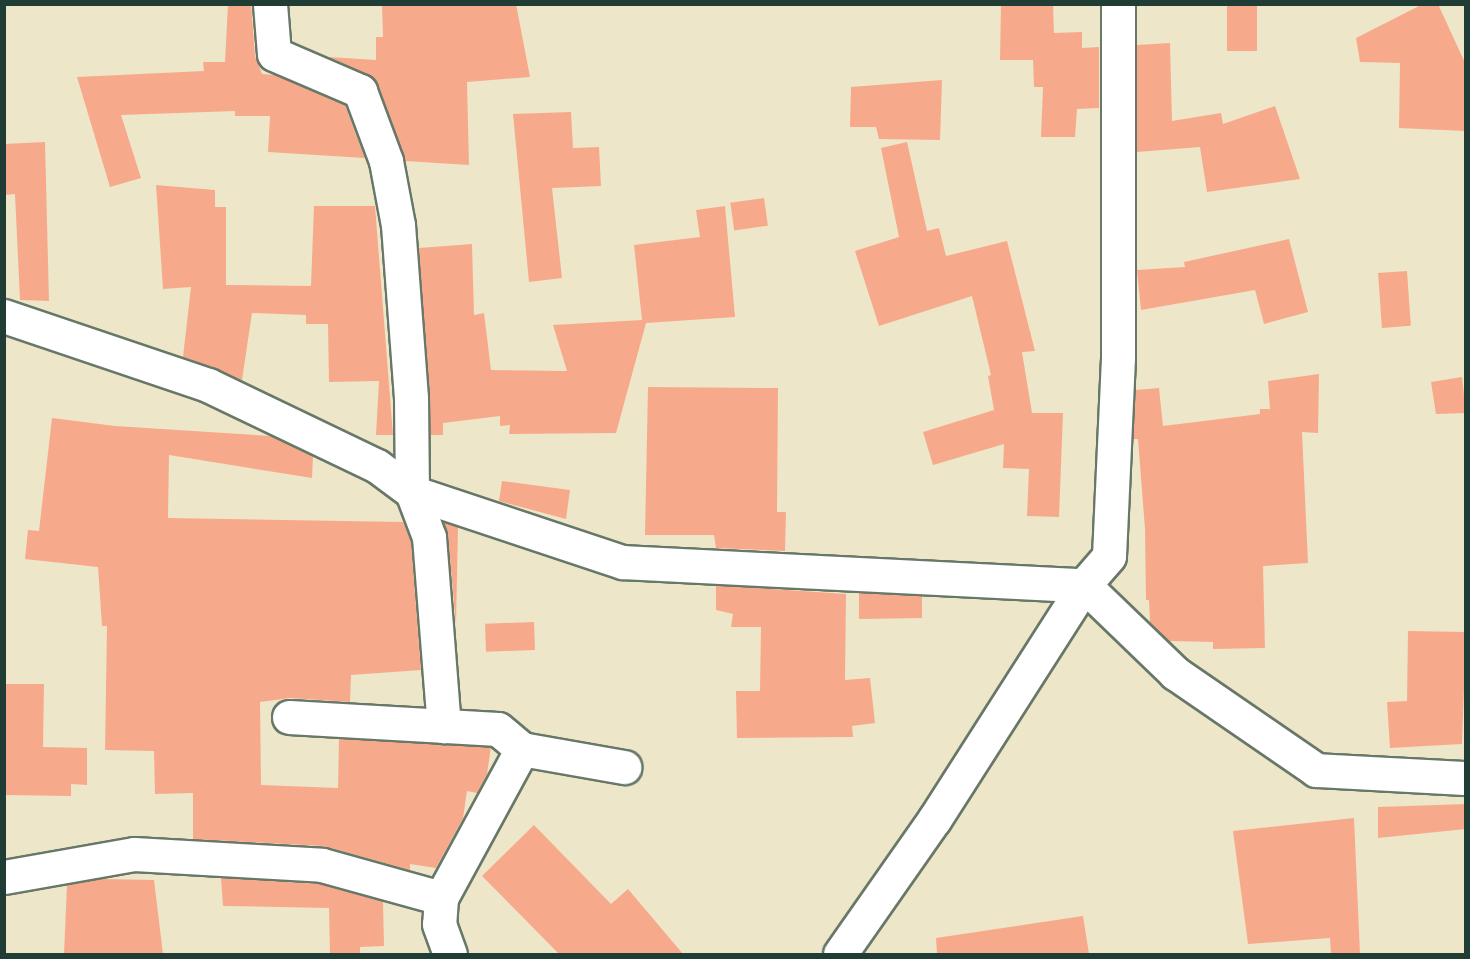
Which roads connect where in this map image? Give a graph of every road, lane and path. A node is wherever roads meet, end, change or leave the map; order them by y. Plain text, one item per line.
1 (270, 4) edge
2 (1118, 4) edge
3 (4, 316) edge
4 (412, 492) junction
5 (1084, 585) junction
6 (289, 717) dead end
7 (444, 726) junction
8 (522, 749) junction
9 (624, 767) dead end
10 (1466, 778) edge
11 (4, 877) edge
12 (441, 898) junction
13 (450, 954) edge
14 (840, 954) edge

1 - 4 street
2 - 5 street
3 - 4 street
4 - 5 street
4 - 7 street
5 - 10 street
5 - 14 street
6 - 7 street
7 - 8 street
8 - 9 street
8 - 12 street
11 - 12 street
12 - 13 street

